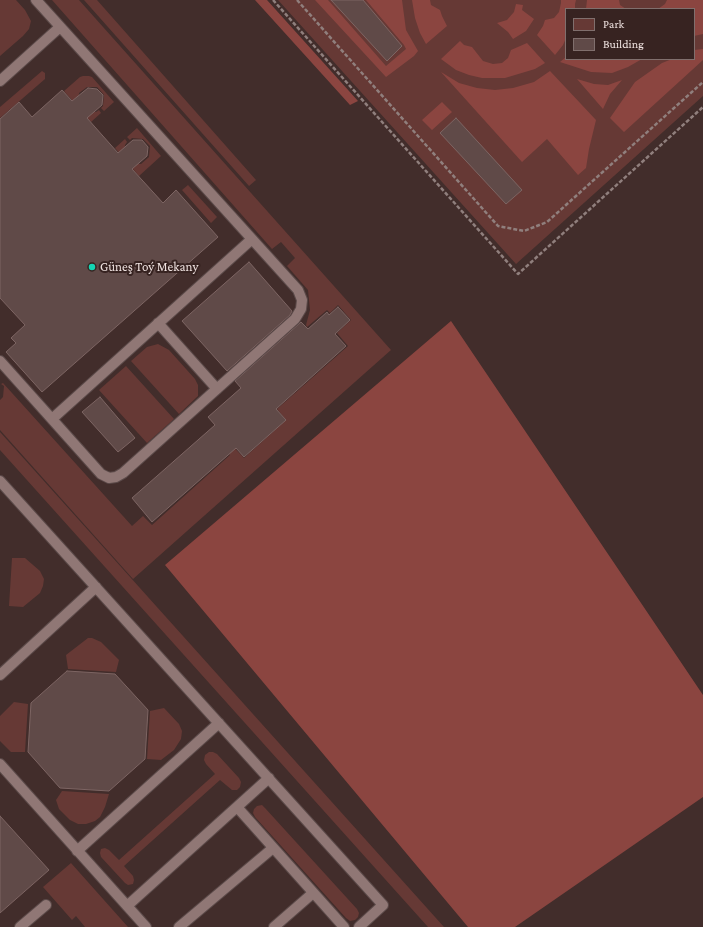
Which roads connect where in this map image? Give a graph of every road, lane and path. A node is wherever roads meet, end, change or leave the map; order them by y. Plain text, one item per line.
1 (36, 0) edge
2 (273, 0) edge
3 (297, 0) edge
4 (60, 27) junction
5 (0, 81) edge
6 (703, 82) edge
7 (703, 107) edge
8 (252, 239) junction
9 (158, 323) junction
10 (0, 361) edge
11 (217, 389) junction
12 (52, 419) junction
13 (0, 481) edge
14 (96, 587) junction
15 (0, 675) edge
16 (219, 723) junction
17 (0, 764) edge
18 (269, 778) junction
19 (237, 807) junction
20 (273, 848) junction
21 (78, 851) junction
22 (313, 893) junction
23 (46, 905) dead end
24 (127, 906) junction
25 (20, 927) edge
26 (146, 927) edge
27 (180, 927) edge
28 (274, 927) edge
29 (344, 927) edge
30 (359, 927) edge

1 - 4 lane
2 - 7 path
3 - 6 path
4 - 5 lane
4 - 8 lane
8 - 9 lane
8 - 11 lane
9 - 11 lane
9 - 12 lane
10 - 12 lane
11 - 12 lane
13 - 14 lane
14 - 15 lane
14 - 16 lane
16 - 18 lane
16 - 21 lane
17 - 21 lane
18 - 19 lane
18 - 30 lane
19 - 20 lane
19 - 24 lane
20 - 22 lane
20 - 27 lane
21 - 24 lane
22 - 28 lane
22 - 29 lane
23 - 25 lane
24 - 26 lane

